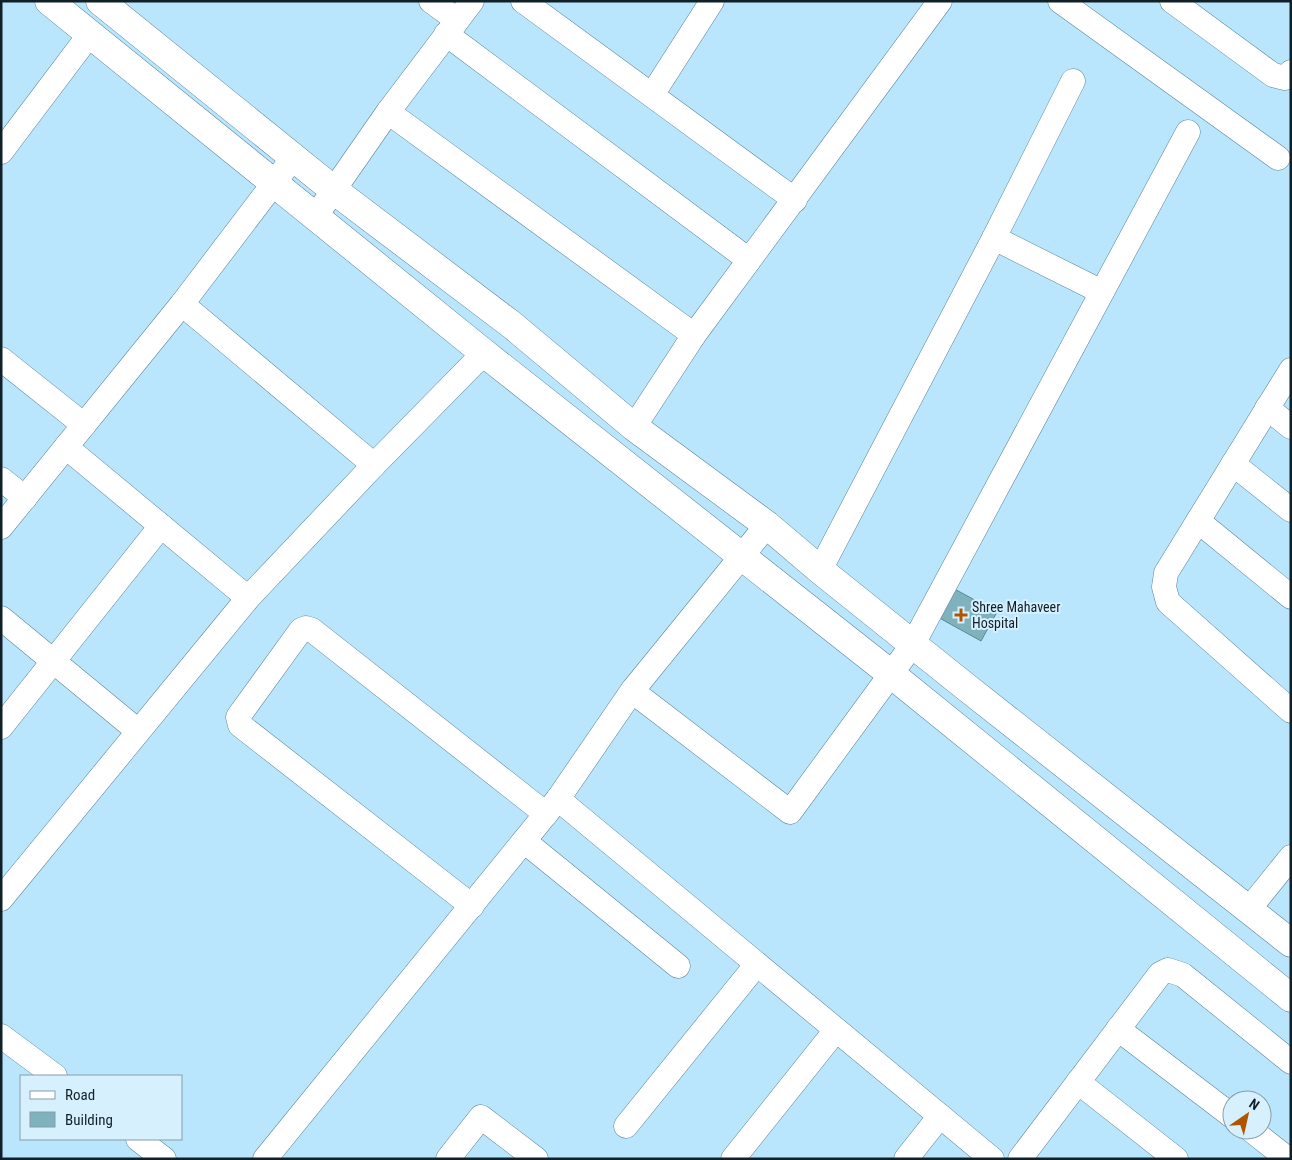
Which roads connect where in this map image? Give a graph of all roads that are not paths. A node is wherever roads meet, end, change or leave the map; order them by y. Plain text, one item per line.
1 (48, 1) edge
2 (100, 1) edge
3 (431, 1) edge
4 (472, 1) edge
5 (523, 1) edge
6 (712, 1) edge
7 (940, 1) edge
8 (1060, 1) edge
9 (1172, 1) edge
10 (451, 27) junction
11 (90, 34) junction
12 (1291, 72) edge
13 (1073, 81) dead end
14 (652, 95) junction
15 (388, 112) junction
16 (1188, 132) dead end
17 (1, 152) edge
18 (293, 158) junction
19 (1278, 158) dead end
20 (274, 184) junction
21 (335, 191) junction
22 (795, 200) junction
23 (316, 217) junction
24 (994, 238) junction
25 (749, 260) junction
26 (1102, 292) junction
27 (182, 304) junction
28 (694, 335) junction
29 (484, 353) junction
30 (1, 359) edge
31 (1291, 370) edge
32 (1267, 408) junction
33 (84, 425) junction
34 (634, 426) junction
35 (1291, 427) edge
36 (66, 447) junction
37 (1233, 464) junction
38 (374, 465) junction
39 (1, 479) edge
40 (25, 498) junction
41 (1291, 510) edge
42 (1198, 521) junction
43 (767, 525) junction
44 (161, 526) junction
45 (1, 527) edge
46 (742, 556) junction
47 (820, 570) junction
48 (1291, 597) edge
49 (248, 598) junction
50 (1, 618) edge
51 (913, 644) junction
52 (53, 660) junction
53 (891, 674) junction
54 (632, 691) junction
55 (1291, 711) edge
56 (1, 726) edge
57 (138, 731) junction
58 (552, 807) junction
59 (524, 841) junction
60 (1291, 858) edge
61 (3, 891) edge
62 (472, 906) junction
63 (1249, 909) junction
64 (1291, 943) edge
65 (757, 964) junction
66 (678, 966) dead end
67 (1291, 998) edge
68 (1118, 1029) junction
69 (836, 1030) junction
70 (1, 1036) edge
71 (1291, 1062) edge
72 (54, 1075) edge
73 (1078, 1082) junction
74 (1222, 1108) edge
75 (940, 1116) junction
76 (626, 1126) dead end
77 (139, 1140) edge
78 (1264, 1140) edge
79 (164, 1159) edge
80 (265, 1159) edge
81 (448, 1159) edge
82 (536, 1159) edge
83 (733, 1159) edge
84 (906, 1159) edge
85 (992, 1159) edge
86 (1020, 1159) edge
87 (1176, 1159) edge
88 (1288, 1159) edge

1 - 11 street
2 - 18 street
3 - 10 street
4 - 10 street
5 - 14 street
6 - 14 street
7 - 22 street
8 - 19 street
9 - 12 street
10 - 15 street
10 - 25 street
11 - 17 street
11 - 20 street
13 - 24 street
14 - 22 street
15 - 21 street
15 - 28 street
16 - 26 street
18 - 20 street
18 - 21 street
20 - 23 street
20 - 27 street
21 - 23 street
21 - 34 street
22 - 25 street
23 - 29 street
24 - 26 street
24 - 47 street
25 - 28 street
26 - 51 street
27 - 33 street
27 - 38 street
28 - 34 street
29 - 38 street
29 - 46 street
30 - 33 street
31 - 32 street
32 - 35 street
32 - 37 street
33 - 36 street
34 - 43 street
36 - 40 street
36 - 44 street
37 - 41 street
37 - 42 street
38 - 49 street
39 - 40 street
40 - 45 street
42 - 48 street
42 - 55 street
43 - 46 street
43 - 47 street
44 - 49 street
44 - 52 street
46 - 53 street
46 - 54 street
47 - 51 street
49 - 57 street
50 - 52 street
51 - 53 street
51 - 63 street
52 - 56 street
52 - 57 street
53 - 54 street
53 - 67 street
54 - 58 street
57 - 61 street
58 - 59 street
58 - 62 street
58 - 65 street
59 - 62 street
59 - 66 street
60 - 63 street
62 - 80 street
63 - 64 street
65 - 69 street
65 - 76 street
68 - 71 street
68 - 73 street
68 - 74 street
69 - 75 street
69 - 83 street
70 - 72 street
73 - 86 street
73 - 87 street
75 - 84 street
75 - 85 street
77 - 79 street
78 - 88 street
81 - 82 street

